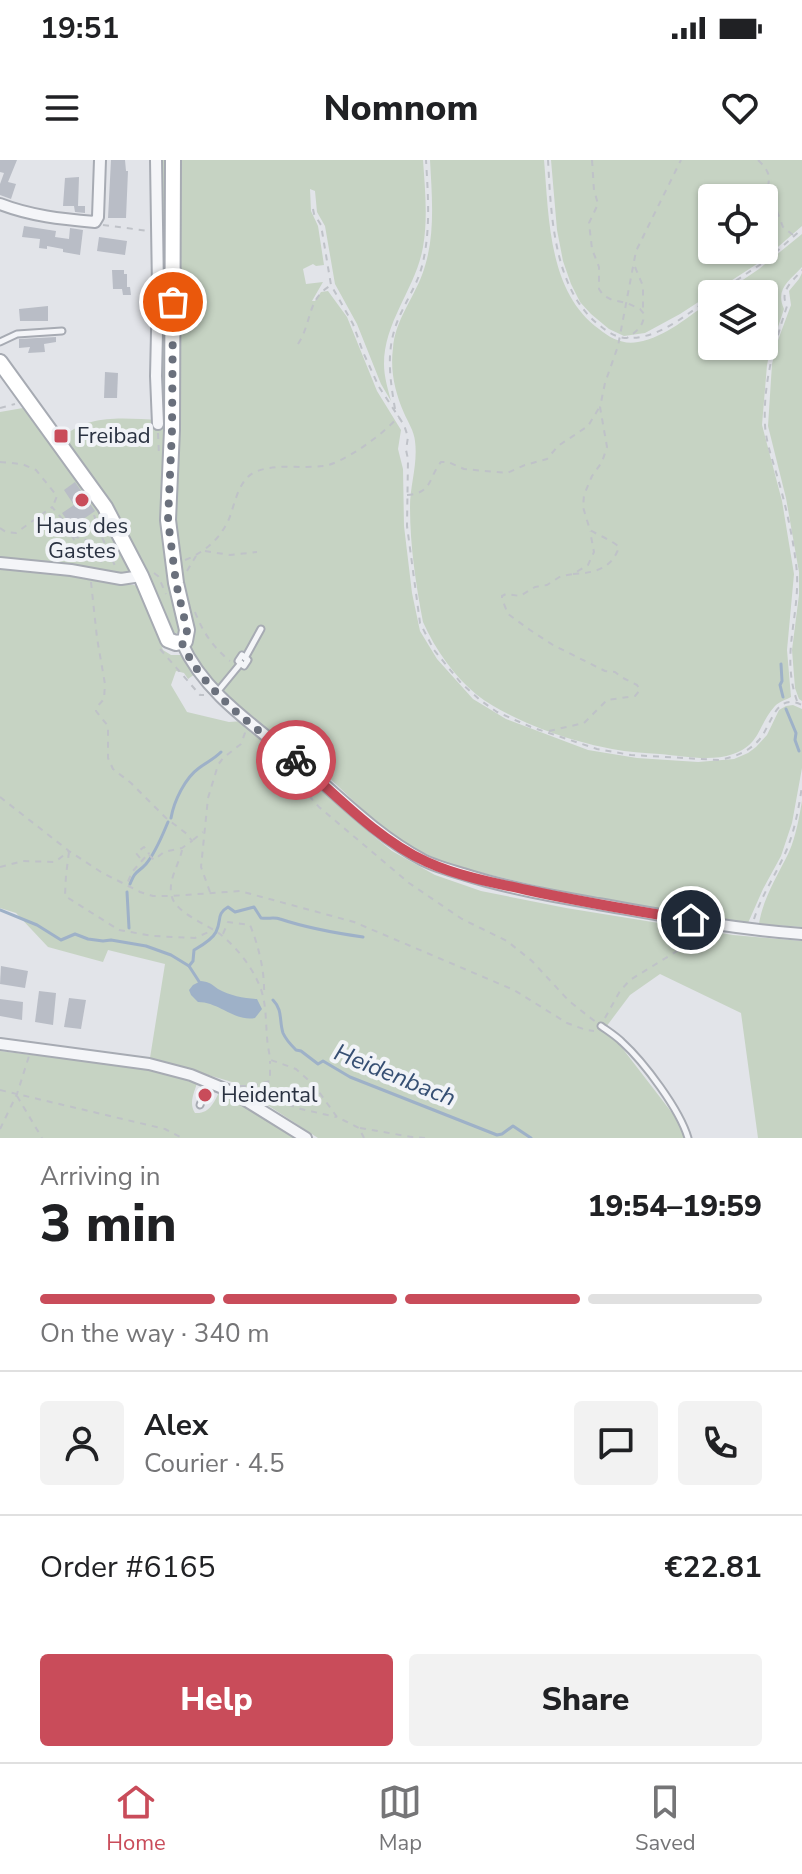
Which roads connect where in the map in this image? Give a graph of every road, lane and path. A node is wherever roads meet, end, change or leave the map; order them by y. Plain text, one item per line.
1 (100, 160) edge
2 (156, 160) edge
3 (173, 160) edge
4 (426, 160) edge
5 (548, 160) edge
6 (592, 160) edge
7 (681, 160) edge
8 (758, 160) edge
9 (0, 204) edge
10 (313, 209) dead end
11 (95, 222) junction
12 (802, 229) edge
13 (158, 231) junction
14 (794, 236) junction
15 (634, 262) junction
16 (802, 270) edge
17 (737, 280) edge
18 (331, 285) junction
19 (627, 303) junction
20 (698, 306) edge
21 (643, 311) junction
22 (62, 331) dead end
23 (619, 338) junction
24 (627, 338) junction
25 (0, 342) edge
26 (298, 344) dead end
27 (0, 362) edge
28 (19, 402) dead end
29 (600, 407) junction
30 (0, 408) edge
31 (395, 410) junction
32 (399, 415) junction
33 (158, 424) dead end
34 (0, 462) edge
35 (407, 495) junction
36 (52, 507) junction
37 (94, 515) dead end
38 (0, 528) edge
39 (590, 530) junction
40 (72, 535) junction
41 (78, 547) dead end
42 (204, 550) junction
43 (257, 552) dead end
44 (0, 563) edge
45 (165, 571) dead end
46 (90, 573) junction
47 (573, 574) junction
48 (141, 576) junction
49 (158, 576) junction
50 (116, 578) junction
51 (186, 579) dead end
52 (171, 594) dead end
53 (195, 612) dead end
54 (261, 629) dead end
55 (182, 643) junction
56 (229, 659) dead end
57 (217, 692) junction
58 (798, 703) junction
59 (802, 705) edge
60 (247, 721) junction
61 (546, 732) junction
62 (265, 747) dead end
63 (802, 786) edge
64 (0, 797) edge
65 (203, 832) junction
66 (192, 841) junction
67 (182, 848) junction
68 (69, 851) junction
69 (148, 854) junction
70 (141, 859) junction
71 (0, 867) edge
72 (126, 885) junction
73 (210, 893) junction
74 (171, 896) junction
75 (719, 925) junction
76 (213, 930) junction
77 (751, 931) junction
78 (802, 934) edge
79 (221, 936) junction
80 (264, 998) junction
81 (601, 1026) junction
82 (0, 1044) edge
83 (32, 1048) junction
84 (271, 1060) junction
85 (209, 1081) junction
86 (236, 1089) junction
87 (0, 1090) edge
88 (17, 1094) junction
89 (200, 1105) dead end
90 (337, 1117) junction
91 (359, 1128) junction
92 (0, 1129) edge
93 (42, 1138) edge
94 (182, 1138) edge
95 (306, 1138) edge
96 (364, 1138) edge
97 (425, 1138) edge
98 (688, 1138) edge

1 - 11 street
2 - 13 street
3 - 55 main road
4 - 31 path
5 - 23 path
6 - 19 path
7 - 15 path
8 - 14 path
9 - 11 street
10 - 18 path
11 - 13 path
12 - 14 path
13 - 33 street
14 - 17 path
15 - 19 path
15 - 21 path
16 - 58 path
18 - 26 path
18 - 31 path
19 - 21 path
19 - 23 path
20 - 24 path
21 - 24 path
22 - 25 lane
23 - 24 path
23 - 29 path
27 - 48 main road
28 - 30 path
29 - 35 path
29 - 39 path
31 - 32 path
32 - 35 path
32 - 42 path
34 - 36 path
35 - 61 path
36 - 38 path
36 - 40 path
37 - 50 path
39 - 47 path
39 - 47 path
40 - 41 path
40 - 50 path
42 - 43 path
42 - 51 path
44 - 46 street
45 - 49 path
46 - 50 street
46 - 66 path
47 - 61 path
48 - 49 path
48 - 50 street
48 - 55 main road
49 - 52 path
53 - 56 path
54 - 57 lane
55 - 57 street
57 - 60 street
58 - 59 path
58 - 61 path
60 - 65 path
60 - 75 street
62 - 81 path
63 - 77 path
64 - 68 path
65 - 66 path
65 - 73 path
66 - 67 path
67 - 69 path
67 - 74 path
68 - 71 path
68 - 72 path
68 - 76 path
69 - 70 path
69 - 70 path
70 - 72 path
72 - 74 path
73 - 74 path
73 - 81 path
74 - 76 path
75 - 77 street
75 - 81 path
76 - 79 path
77 - 78 street
79 - 80 path
79 - 80 path
80 - 84 path
81 - 98 lane
82 - 83 street
83 - 85 street
83 - 88 path
84 - 86 path
84 - 90 path
85 - 86 street
85 - 89 lane
86 - 90 path
86 - 95 street
87 - 88 path
88 - 92 path
88 - 93 path
88 - 94 path
90 - 91 path
91 - 96 path
91 - 97 path

